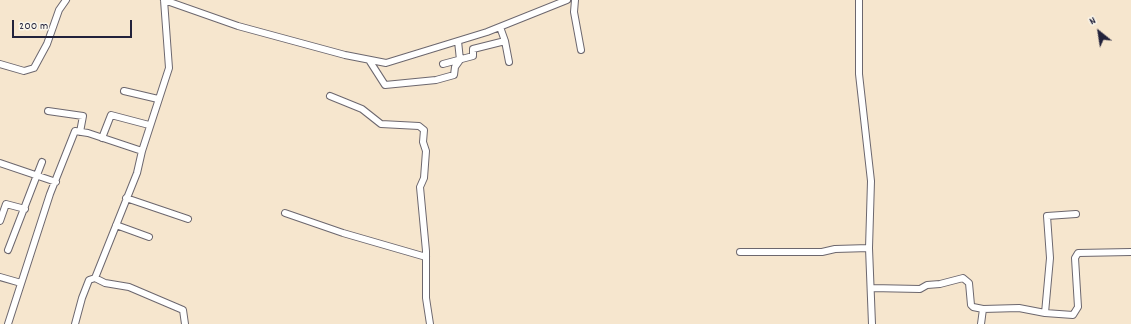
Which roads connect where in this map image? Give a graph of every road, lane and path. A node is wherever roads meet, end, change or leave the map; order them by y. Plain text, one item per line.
1 (66, 0) edge
2 (164, 0) edge
3 (567, 0) edge
4 (575, 0) edge
5 (859, 0) edge
6 (500, 27) junction
7 (458, 41) junction
8 (505, 41) junction
9 (581, 50) dead end
10 (369, 60) junction
11 (460, 60) junction
12 (509, 62) dead end
13 (0, 64) edge
14 (443, 64) dead end
15 (124, 91) dead end
16 (330, 96) dead end
17 (158, 99) junction
18 (48, 111) dead end
19 (149, 125) junction
20 (80, 132) junction
21 (102, 138) junction
22 (142, 151) junction
23 (42, 162) dead end
24 (0, 163) edge
25 (37, 175) junction
26 (56, 182) junction
27 (126, 198) junction
28 (25, 209) junction
29 (285, 213) dead end
30 (1076, 214) dead end
31 (188, 219) dead end
32 (0, 221) edge
33 (116, 225) junction
34 (149, 237) dead end
35 (869, 248) junction
36 (8, 250) dead end
37 (740, 252) dead end
38 (1131, 252) edge
39 (426, 257) junction
40 (0, 277) edge
41 (95, 278) junction
42 (21, 283) junction
43 (871, 288) junction
44 (983, 309) junction
45 (1045, 313) junction
46 (8, 324) edge
47 (75, 324) edge
48 (185, 324) edge
49 (430, 324) edge
50 (872, 324) edge
51 (981, 324) edge

1 - 13 street
2 - 10 street
2 - 17 street
3 - 6 street
4 - 9 street
5 - 35 street
6 - 7 street
6 - 8 street
7 - 10 street
7 - 11 street
8 - 11 street
8 - 12 street
10 - 11 street
11 - 14 street
15 - 17 street
16 - 39 street
17 - 19 street
18 - 20 street
19 - 21 street
19 - 22 street
20 - 21 street
20 - 26 street
21 - 22 street
22 - 27 street
23 - 25 street
24 - 25 street
25 - 26 street
25 - 28 street
26 - 42 street
27 - 31 street
27 - 33 street
28 - 32 street
28 - 36 street
29 - 39 street
30 - 45 street
33 - 34 street
33 - 41 street
35 - 37 street
35 - 43 street
38 - 45 street
39 - 49 street
40 - 42 street
41 - 47 street
41 - 48 street
42 - 46 street
43 - 44 street
43 - 50 street
44 - 45 street
44 - 51 street

